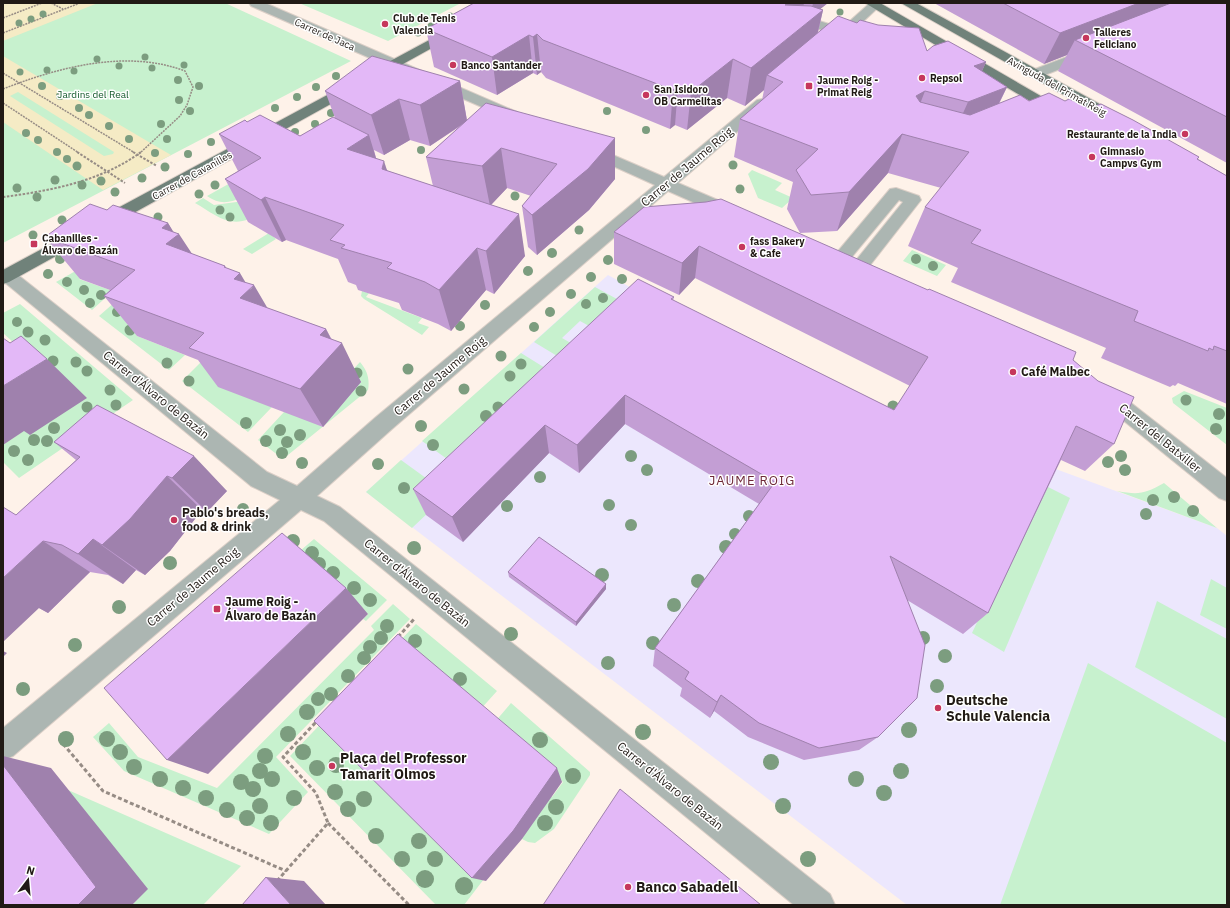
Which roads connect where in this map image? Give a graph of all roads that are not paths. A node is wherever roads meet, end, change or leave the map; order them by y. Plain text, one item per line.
1 (255, 3) edge
2 (507, 3) edge
3 (748, 3) edge
4 (907, 3) edge
5 (874, 4) edge
6 (844, 33) junction
7 (924, 34) junction
8 (868, 35) edge
9 (903, 36) edge
10 (1101, 48) edge
11 (844, 50) edge
12 (952, 50) junction
13 (934, 56) edge
14 (395, 64) junction
15 (1036, 74) junction
16 (772, 93) edge
17 (1050, 107) junction
18 (1032, 114) edge
19 (1071, 119) edge
20 (526, 122) edge
21 (1130, 127) edge
22 (574, 143) edge
23 (667, 184) junction
24 (751, 221) edge
25 (833, 257) joint
26 (5, 276) edge
27 (1092, 384) edge
28 (1227, 491) edge
29 (298, 499) junction
30 (3, 746) edge
31 (818, 905) edge

1 - 14 street, Carrer de Jaca
2 - 14 main road, Carrer de Cavanilles
3 - 6 street
4 - 15 main road, Avinguda del Primat Reig
5 - 6 street
5 - 7 main road, Avinguda del Primat Reig
6 - 8 street
6 - 11 street
7 - 9 street
7 - 12 main road, Avinguda del Primat Reig
7 - 15 main road
10 - 15 street
12 - 13 street
12 - 17 main road, Avinguda del Primat Reig
14 - 20 street
14 - 26 main road, Carrer de Cavanilles
15 - 21 main road, Avinguda del Primat Reig
16 - 23 street, Carrer de Jaume Roig
17 - 18 street
17 - 19 main road, Avinguda del Primat Reig
22 - 23 street
23 - 24 street
23 - 29 street, Carrer de Jaume Roig
25 - 25 street
26 - 29 street, Carrer d'Álvaro de Bazán
27 - 28 street, Carrer del Batxiller
29 - 30 street, Carrer de Jaume Roig
29 - 31 street, Carrer d'Álvaro de Bazán

